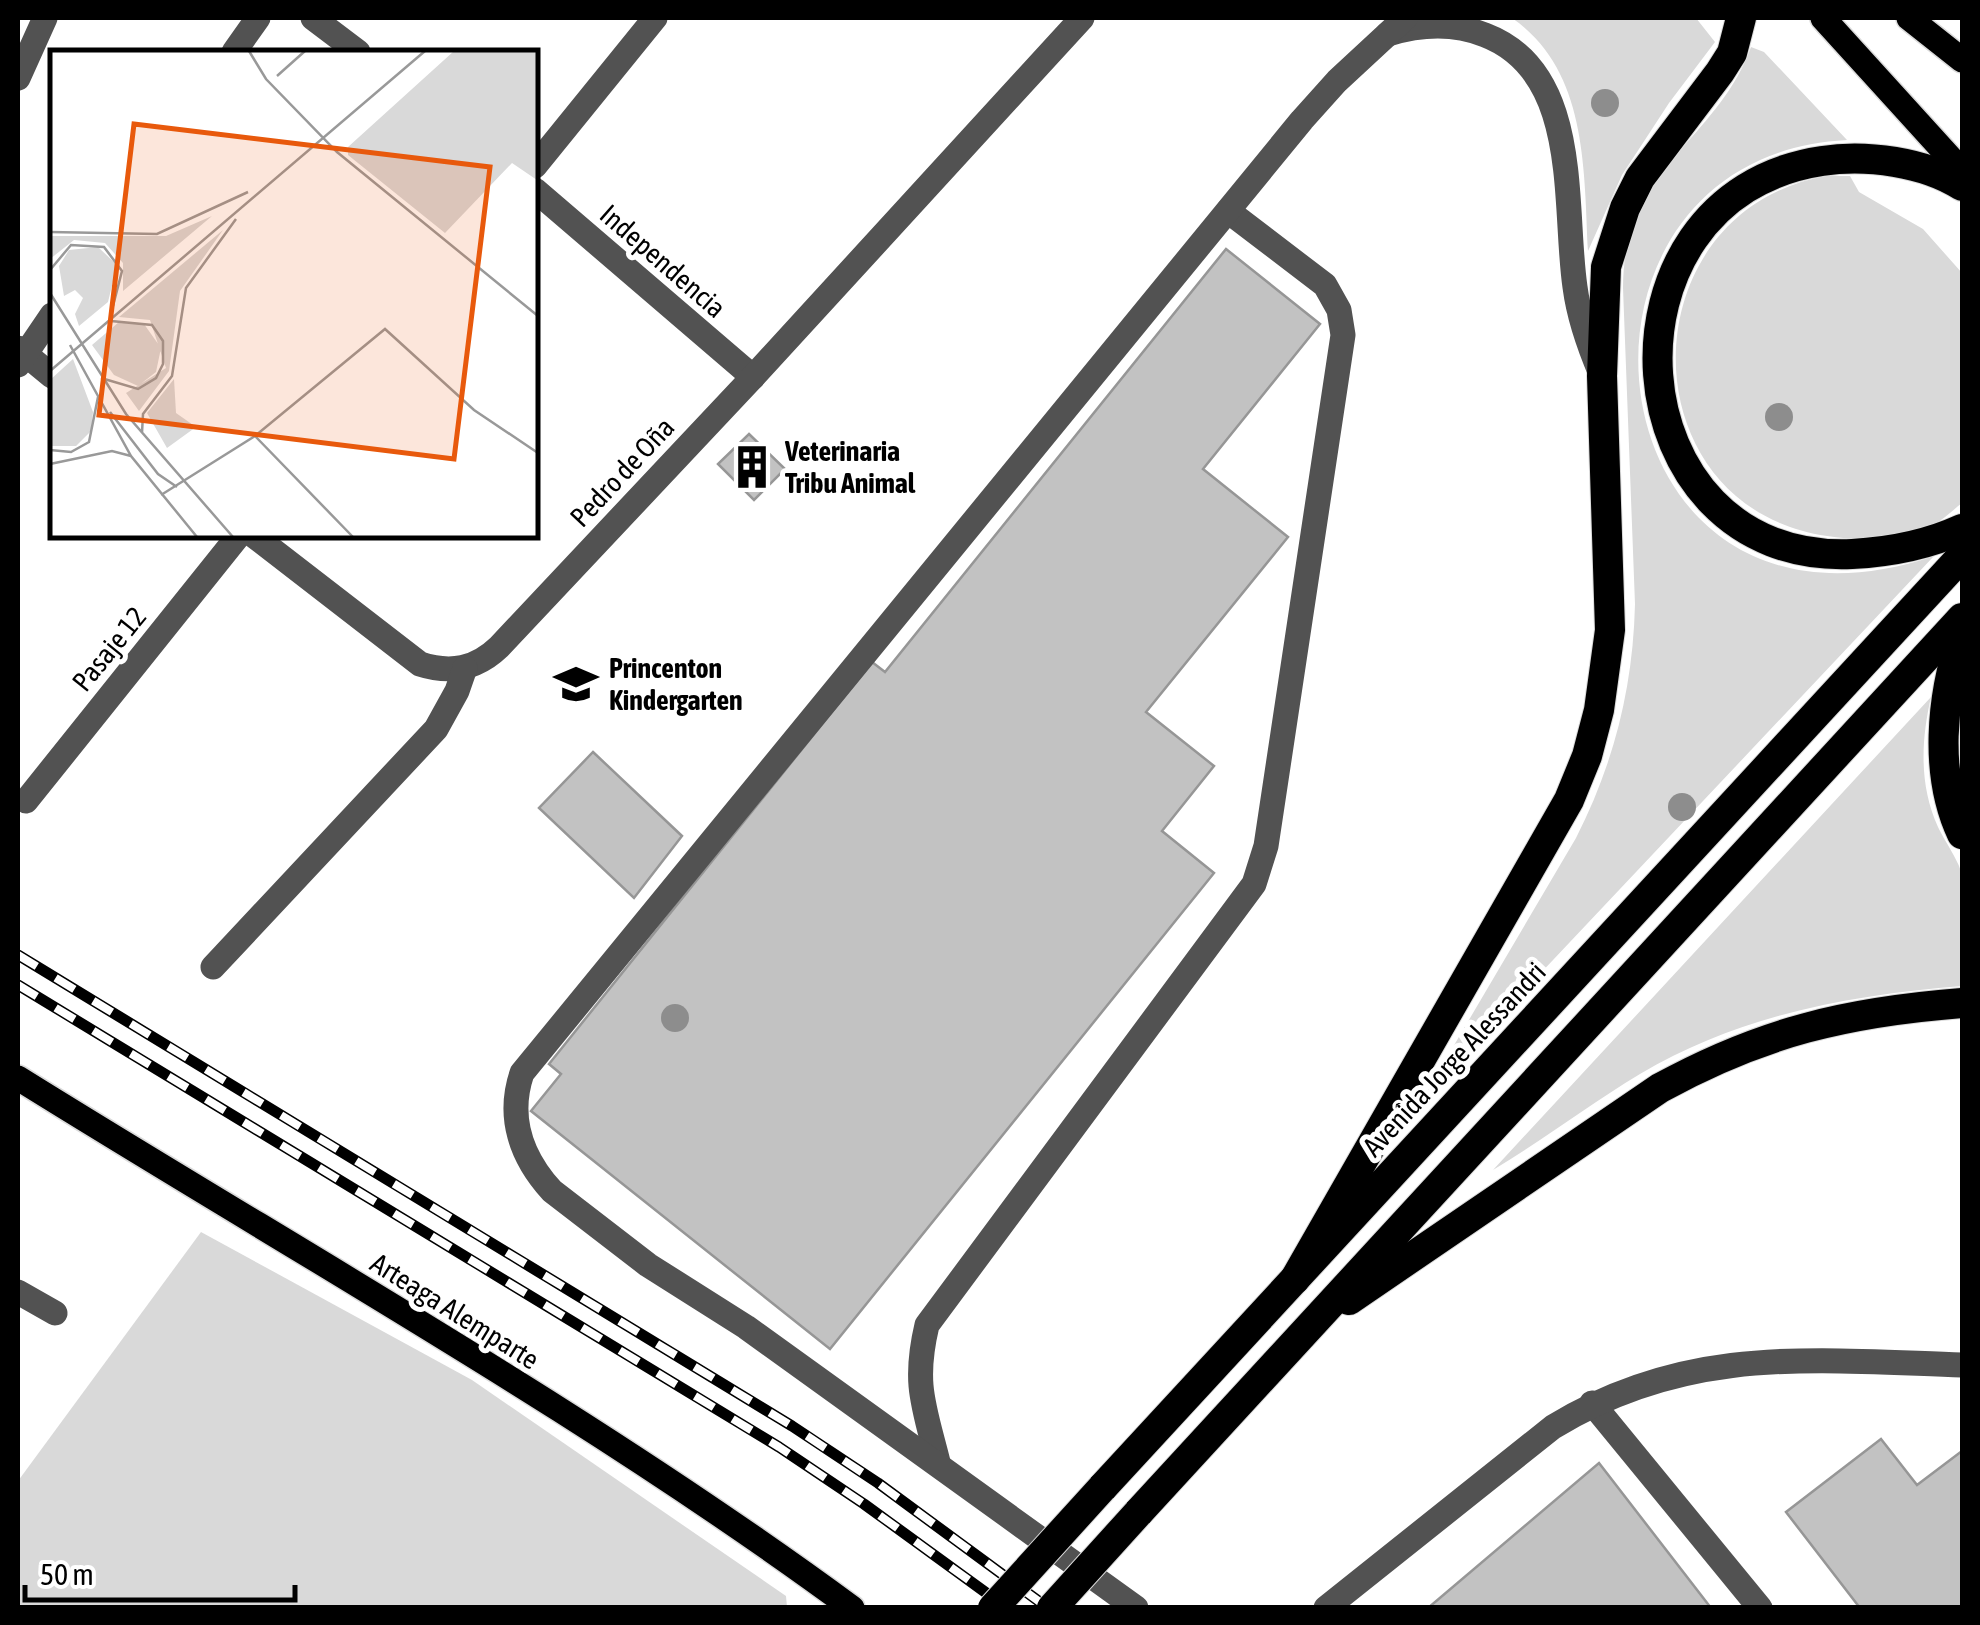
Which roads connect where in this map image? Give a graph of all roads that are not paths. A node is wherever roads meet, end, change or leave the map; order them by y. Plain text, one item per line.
1 (46, 18) edge
2 (258, 18) edge
3 (312, 18) edge
4 (655, 18) edge
5 (1082, 18) edge
6 (1741, 18) edge
7 (1910, 18) edge
8 (1937, 18) edge
9 (1826, 20) edge
10 (1396, 26) edge
11 (235, 50) edge
12 (355, 50) edge
13 (1962, 59) edge
14 (18, 78) edge
15 (538, 162) edge
16 (1962, 171) edge
17 (1962, 186) edge
18 (538, 193) edge
19 (1228, 211) junction
20 (50, 318) edge
21 (20, 356) edge
22 (50, 375) edge
23 (1602, 376) junction
24 (753, 378) junction
25 (1962, 529) edge
26 (237, 538) edge
27 (256, 538) edge
28 (1962, 556) edge
29 (1962, 618) edge
30 (1962, 636) edge
31 (465, 668) junction
32 (26, 801) dead end
33 (1962, 834) edge
34 (213, 966) dead end
35 (1962, 1003) edge
36 (18, 1078) edge
37 (1296, 1279) junction
38 (18, 1292) edge
39 (55, 1314) dead end
40 (1309, 1326) junction
41 (1962, 1366) edge
42 (1592, 1403) junction
43 (938, 1462) junction
44 (852, 1608) edge
45 (994, 1608) edge
46 (1052, 1608) edge
47 (1136, 1608) edge
48 (1326, 1608) edge
49 (1760, 1608) edge

1 - 14 street
2 - 11 street
3 - 12 street
4 - 15 street
5 - 24 street, Pedro de Oña
6 - 23 highway
7 - 13 main road
8 - 13 main road
9 - 16 main road
10 - 19 street
10 - 23 street
17 - 25 highway
18 - 24 street, Independencia
19 - 43 street
19 - 43 street
20 - 21 street
21 - 22 street
23 - 37 highway
24 - 31 street, Pedro de Oña
26 - 32 street, Pasaje 12
27 - 31 street
28 - 37 highway, Avenida Jorge Alessandri
29 - 40 highway
30 - 33 highway
31 - 34 street
35 - 40 highway
36 - 44 main road, Arteaga Alemparte
37 - 45 highway, Avenida Jorge Alessandri, bridge
38 - 39 street
40 - 46 highway, bridge
41 - 42 street
42 - 48 street
42 - 49 street
43 - 47 street

